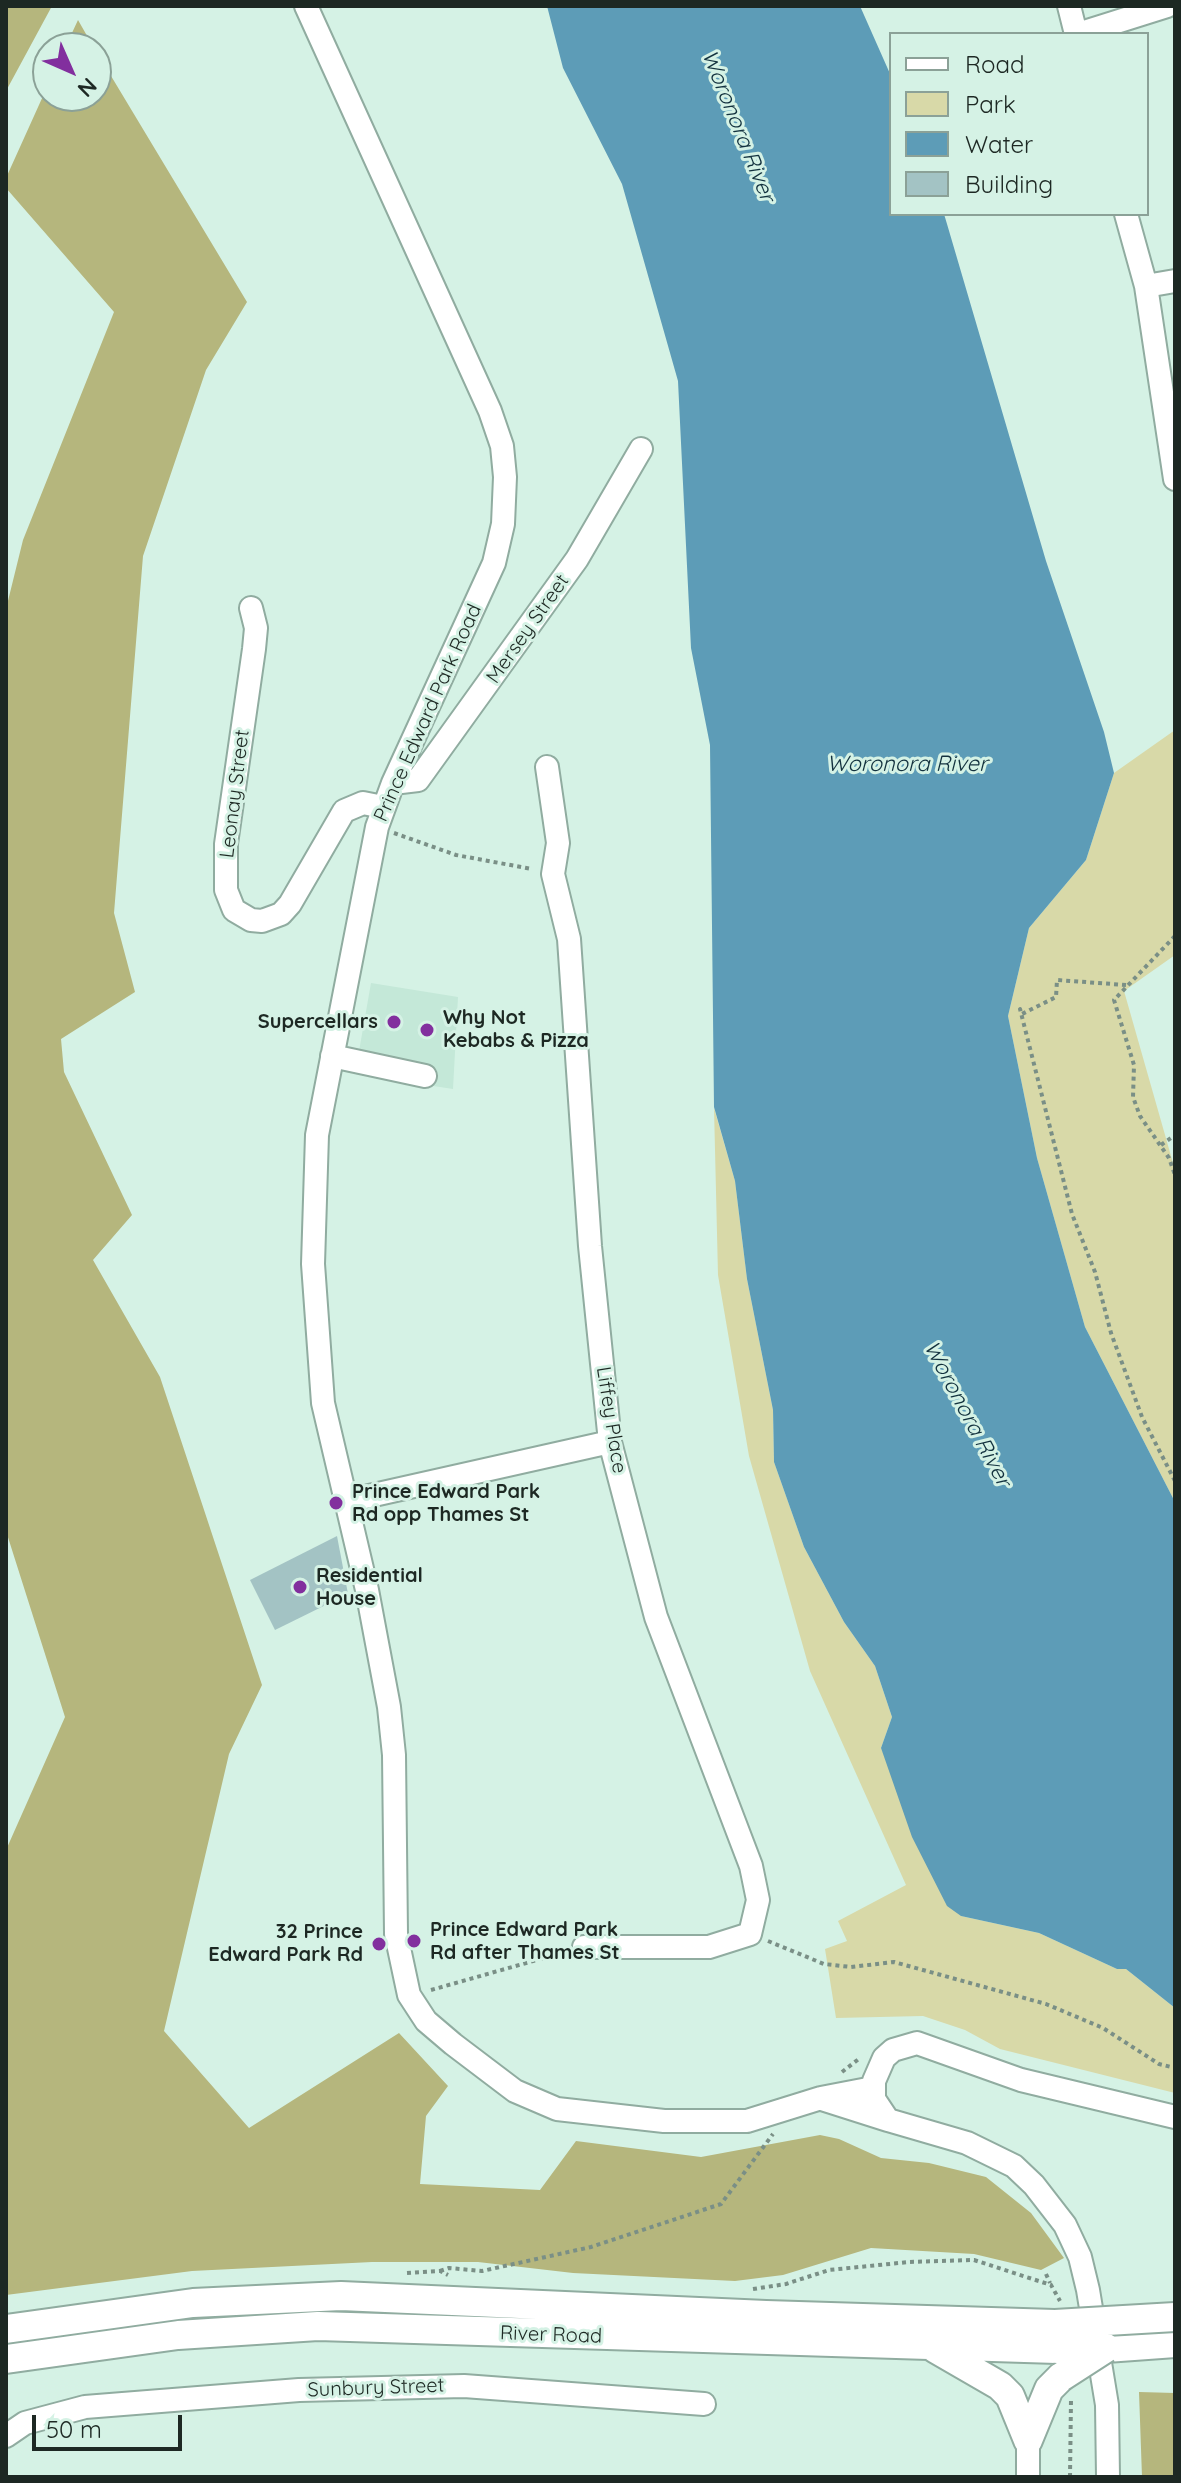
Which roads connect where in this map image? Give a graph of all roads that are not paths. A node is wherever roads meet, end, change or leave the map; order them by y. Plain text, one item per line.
1 (306, 6) edge
2 (1069, 6) edge
3 (1167, 6) edge
4 (1076, 32) edge
5 (1083, 32) edge
6 (1127, 216) edge
7 (1175, 281) edge
8 (1146, 286) junction
9 (641, 449) dead end
10 (1175, 479) edge
11 (251, 608) dead end
12 (547, 767) dead end
13 (393, 783) junction
14 (380, 817) junction
15 (332, 1056) junction
16 (425, 1076) dead end
17 (610, 1442) junction
18 (347, 1501) junction
19 (584, 1947) road end
20 (884, 2058) junction
21 (873, 2088) junction
22 (821, 2098) junction
23 (1175, 2117) edge
24 (888, 2120) junction
25 (1175, 2317) edge
26 (6, 2329) edge
27 (1056, 2336) junction
28 (1175, 2343) edge
29 (929, 2346) junction
30 (1106, 2348) junction
31 (6, 2359) edge
32 (704, 2404) dead end
33 (6, 2436) edge
34 (1028, 2440) junction
35 (1028, 2477) edge
36 (1108, 2477) edge

1 - 13 street, Prince Edward Park Road
2 - 4 street
3 - 5 street
6 - 8 street
7 - 8 street
8 - 10 street
9 - 13 street, Mersey Street
11 - 14 street, Leonay Street
12 - 17 street, Liffey Place
13 - 14 street, Prince Edward Park Road
14 - 15 street, Prince Edward Park Road
15 - 16 street
15 - 18 street, Prince Edward Park Road
17 - 18 street
17 - 19 street, Liffey Place
18 - 22 street, Prince Edward Park Road
20 - 21 street
20 - 22 street
20 - 23 street
21 - 22 street, Prince Edward Park Road
21 - 24 street
22 - 24 street
24 - 36 street
25 - 27 main road, River Road, bridge
26 - 27 main road, River Road
27 - 29 main road, River Road
27 - 30 main road, River Road, bridge
28 - 30 main road, River Road
29 - 31 main road, River Road
29 - 34 main road
30 - 34 main road, bridge
32 - 33 street, Sunbury Street
34 - 35 street

